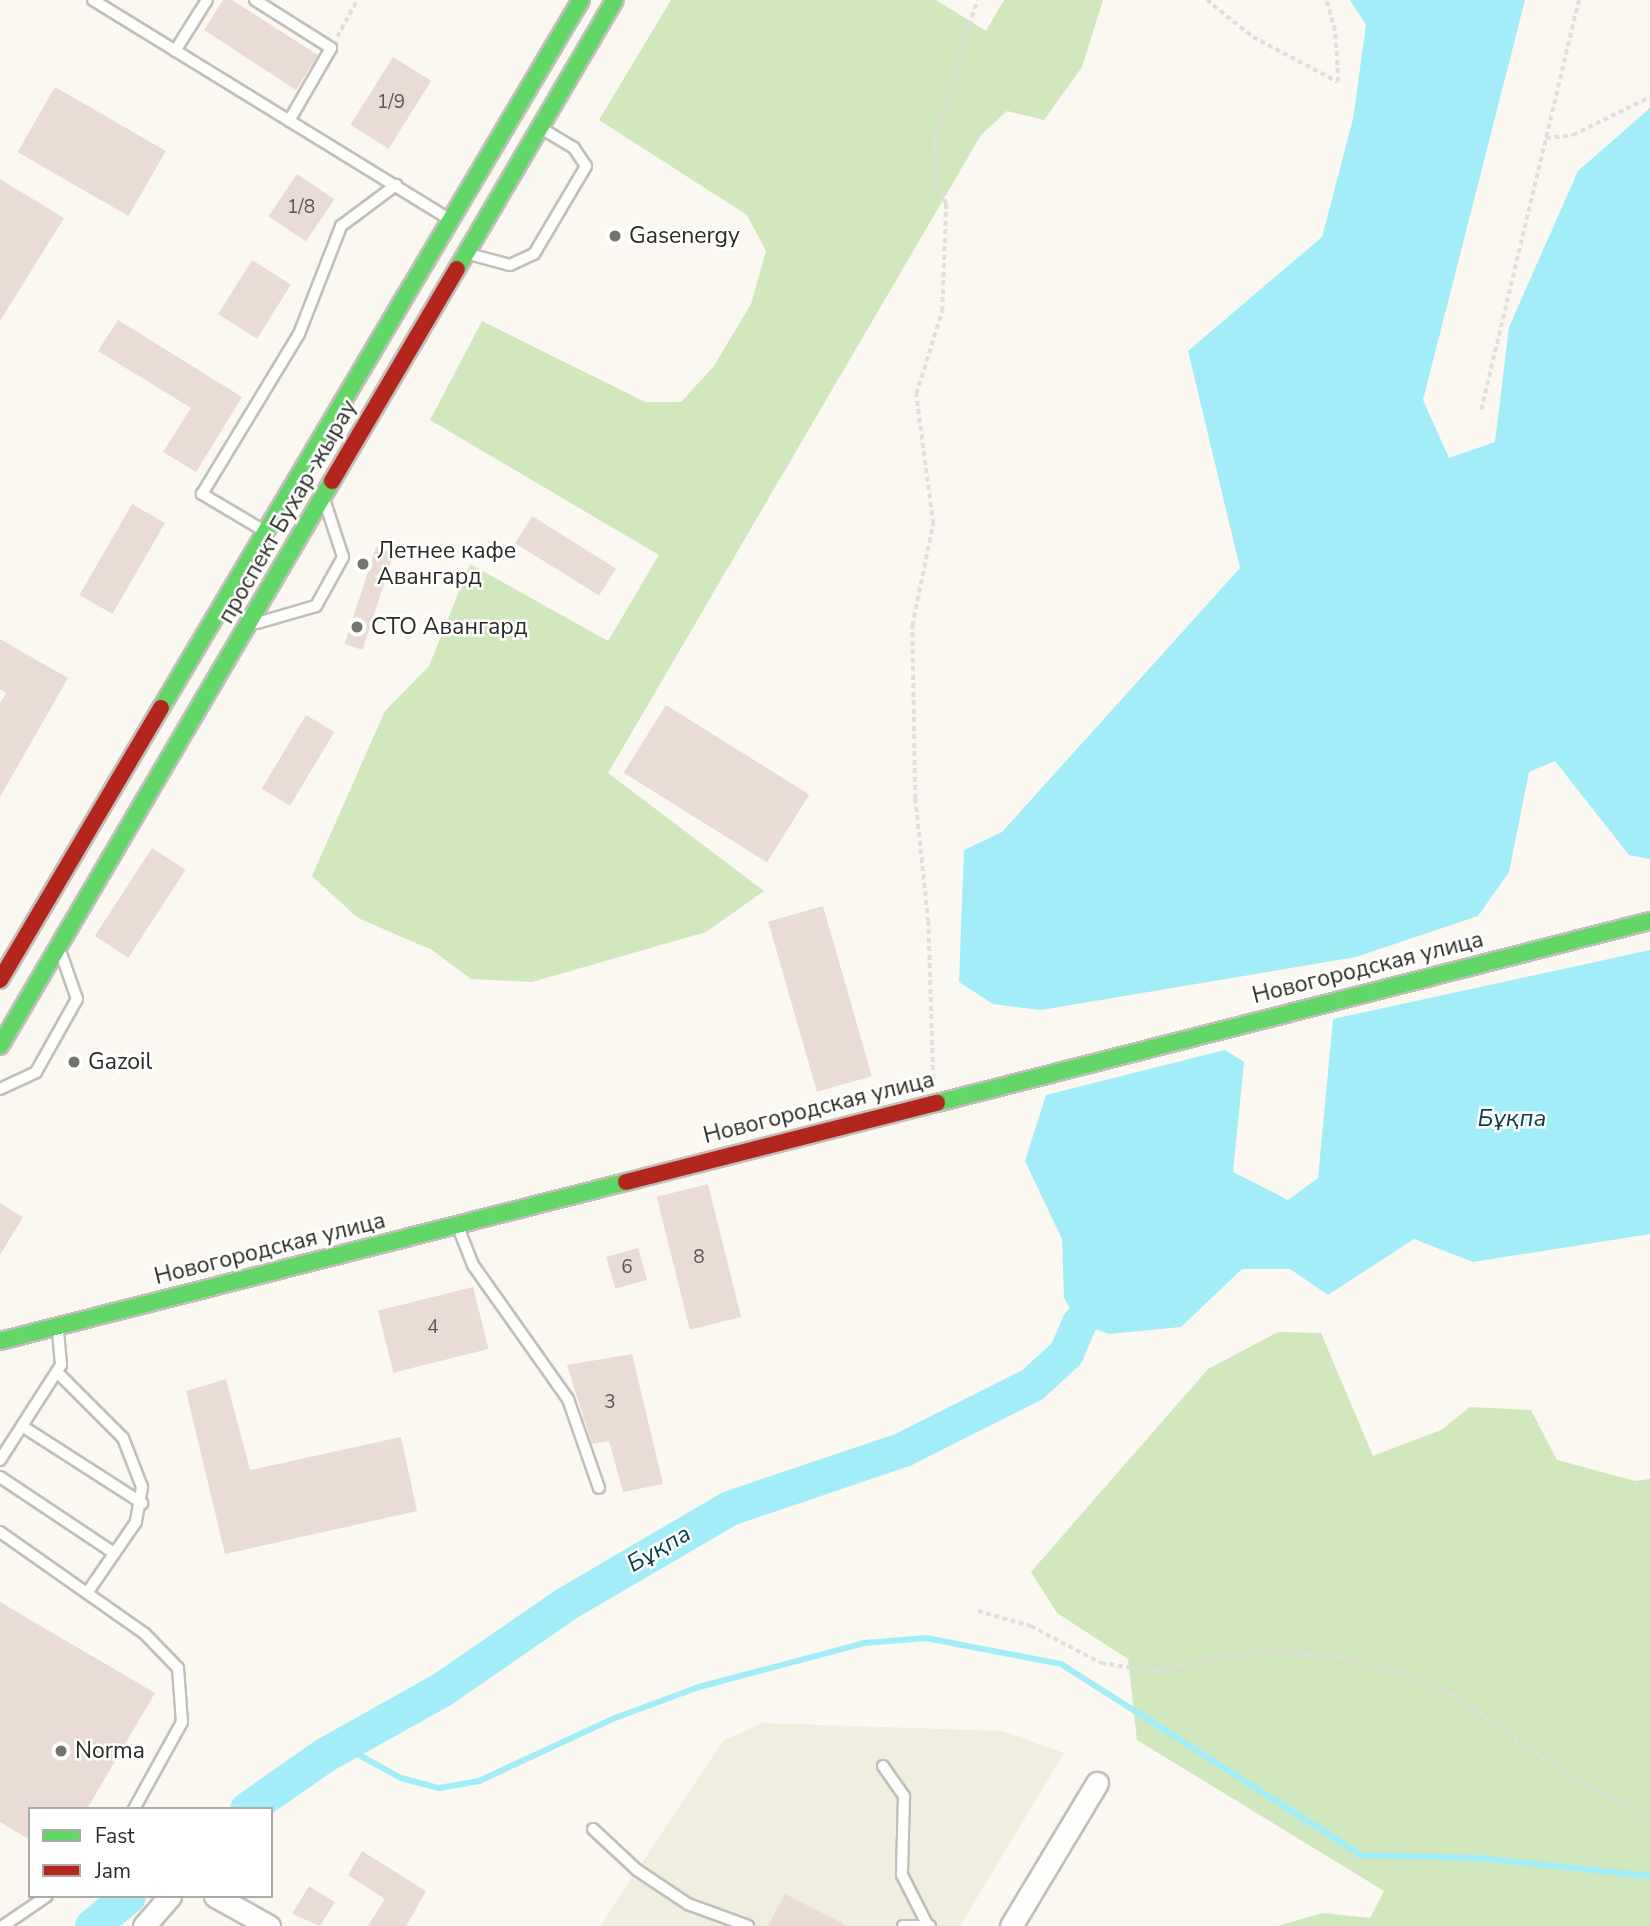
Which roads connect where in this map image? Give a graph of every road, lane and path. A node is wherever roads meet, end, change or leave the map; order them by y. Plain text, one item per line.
1 (93, 0) edge
2 (207, 0) edge
3 (255, 0) edge
4 (357, 0) edge
5 (581, 0) edge
6 (615, 0) edge
7 (977, 0) edge
8 (1207, 0) edge
9 (1326, 0) edge
10 (1580, 0) edge
11 (331, 48) junction
12 (175, 51) junction
13 (1650, 97) edge
14 (289, 121) junction
15 (540, 128) junction
16 (1546, 138) junction
17 (396, 185) junction
18 (451, 220) junction
19 (467, 253) junction
20 (1481, 410) dead end
21 (323, 496) junction
22 (267, 532) junction
23 (293, 548) junction
24 (247, 626) junction
25 (1650, 921) edge
26 (58, 947) junction
27 (0, 981) edge
28 (0, 1046) edge
29 (0, 1088) edge
30 (936, 1102) junction
31 (457, 1224) junction
32 (58, 1327) junction
33 (0, 1342) edge
34 (57, 1372) junction
35 (22, 1426) junction
36 (0, 1460) edge
37 (0, 1477) edge
38 (598, 1488) dead end
39 (142, 1503) junction
40 (0, 1532) edge
41 (114, 1553) junction
42 (87, 1593) junction
43 (978, 1611) dead end
44 (883, 1766) dead end
45 (1097, 1783) dead end
46 (135, 1807) edge
47 (1650, 1819) edge
48 (593, 1829) dead end
49 (44, 1898) edge
50 (168, 1898) edge
51 (219, 1898) edge
52 (929, 1925) edge
53 (3, 1926) edge
54 (144, 1926) edge
55 (269, 1926) edge
56 (748, 1926) edge
57 (903, 1926) edge
58 (1011, 1926) edge

1 - 12 lane
2 - 12 lane
3 - 11 lane
4 - 11 path
5 - 18 main road, проспект Бухар-жырау
6 - 15 main road, проспект Бухар-жырау
7 - 30 path
8 - 9 path
10 - 16 path
11 - 14 lane
12 - 14 lane
13 - 16 path
14 - 17 lane
15 - 19 main road, проспект Бухар-жырау
15 - 19 lane
16 - 20 path
17 - 18 lane
17 - 22 lane
18 - 22 main road, проспект Бухар-жырау
19 - 21 main road, проспект Бухар-жырау
21 - 23 main road, проспект Бухар-жырау
21 - 24 lane
22 - 23 main road
22 - 27 main road, проспект Бухар-жырау
23 - 24 main road, проспект Бухар-жырау
24 - 26 main road, проспект Бухар-жырау
25 - 30 main road, Новогородская улица
26 - 28 main road, проспект Бухар-жырау
26 - 29 lane
30 - 31 main road, Новогородская улица
31 - 32 main road, Новогородская улица
31 - 38 lane
32 - 33 main road, Новогородская улица
32 - 34 lane
34 - 35 lane
34 - 39 lane
35 - 36 lane
35 - 39 lane
37 - 41 lane
39 - 41 lane
40 - 42 lane
41 - 42 lane
42 - 46 lane
43 - 47 path
44 - 52 lane
45 - 58 street
48 - 56 lane
49 - 53 lane
50 - 54 street
51 - 55 street
52 - 57 lane

